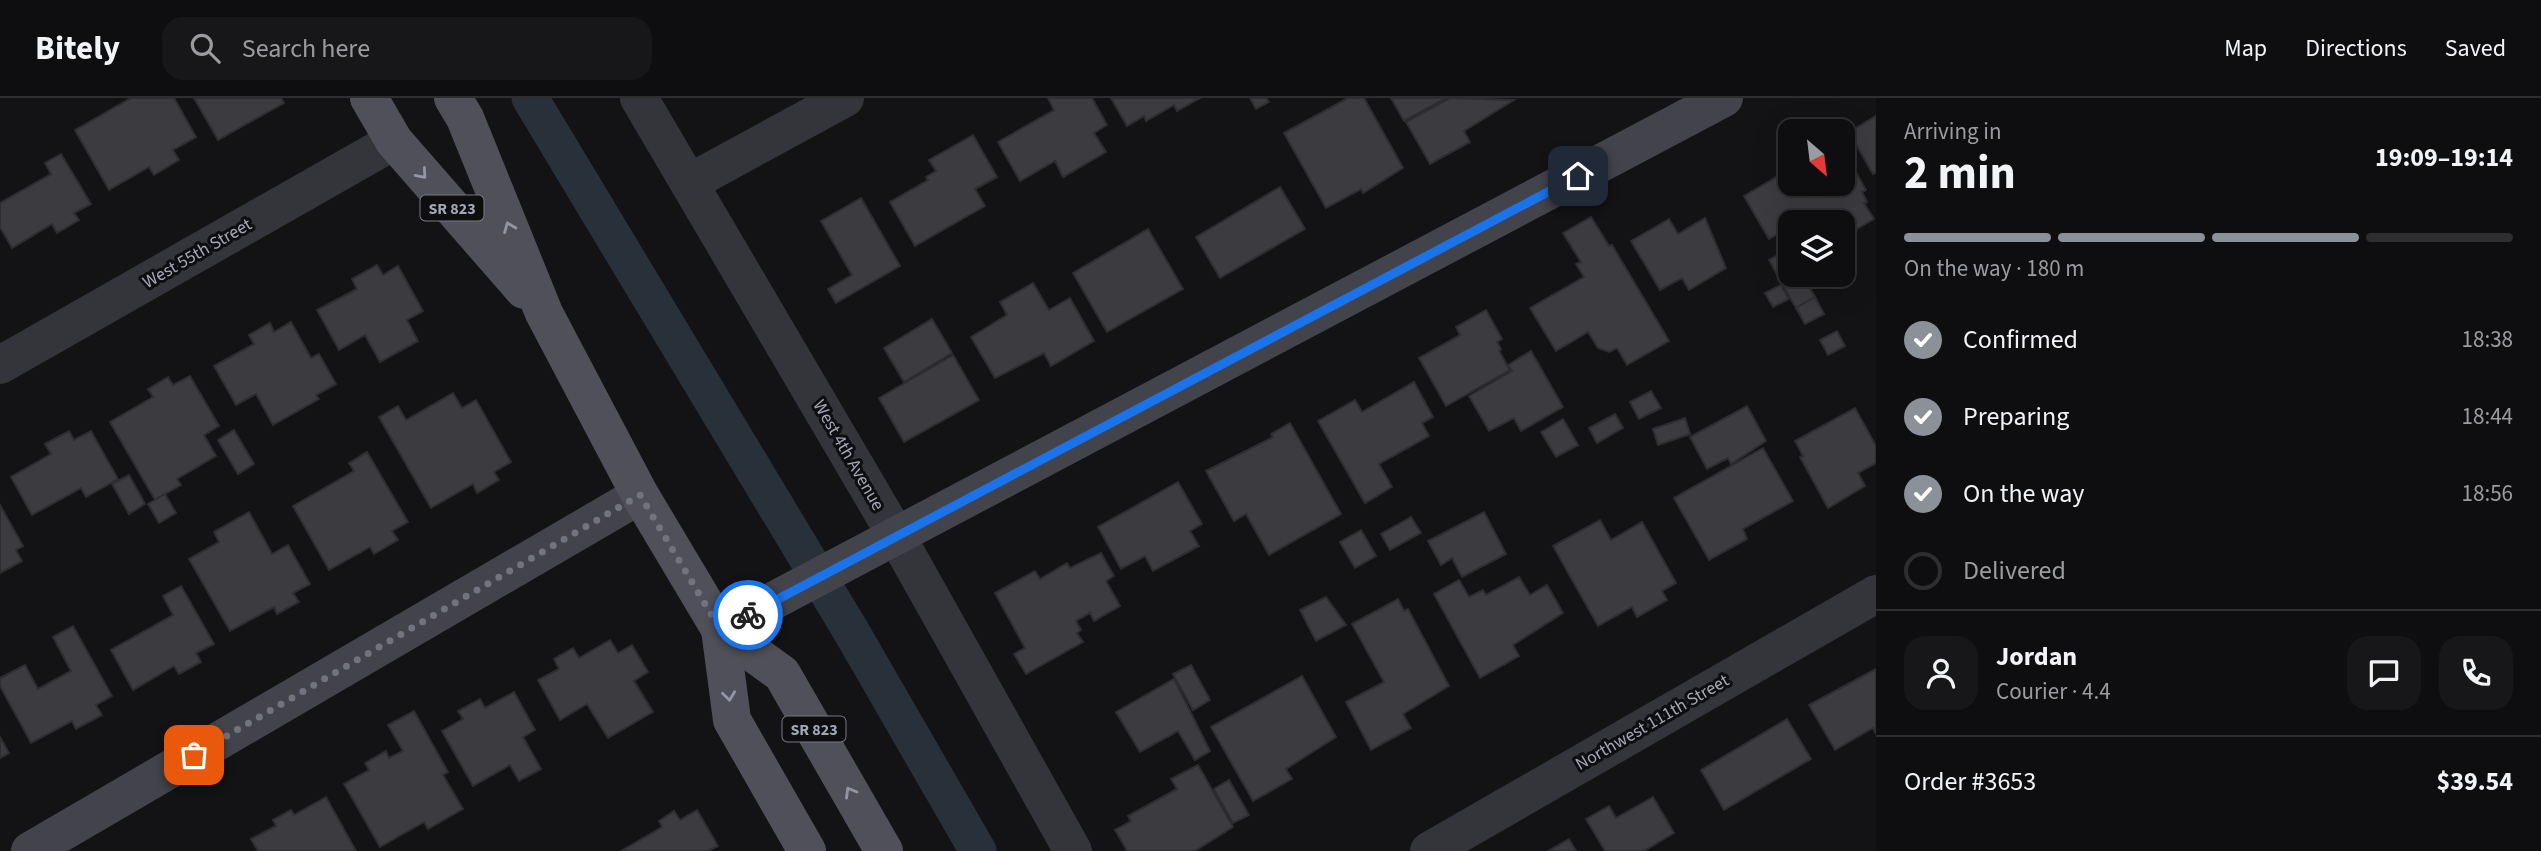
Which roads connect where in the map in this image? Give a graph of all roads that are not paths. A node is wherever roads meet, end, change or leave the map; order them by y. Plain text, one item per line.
1 (369, 98) edge
2 (453, 98) edge
3 (639, 98) edge
4 (845, 98) edge
5 (1724, 98) edge
6 (394, 141) junction
7 (689, 183) junction
8 (544, 313) junction
9 (0, 365) edge
10 (640, 495) junction
11 (897, 537) junction
12 (1876, 594) edge
13 (720, 629) junction
14 (30, 851) edge
15 (807, 851) edge
16 (884, 851) edge
17 (1073, 851) edge
18 (1429, 851) edge

1 - 6 main road, SR 823
8 -> 2 main road, SR 823
3 - 7 street, West 4th Avenue
4 - 7 street
5 - 11 street
6 -> 8 main road, SR 823
6 - 9 street, West 55th Street
7 - 11 street, West 4th Avenue
8 - 10 main road, SR 823
10 - 13 main road, SR 823
10 - 14 street
11 - 13 street
11 - 17 street, West 4th Avenue
12 - 18 street, Northwest 111th Street
13 -> 15 main road, SR 823
16 -> 13 main road, SR 823

